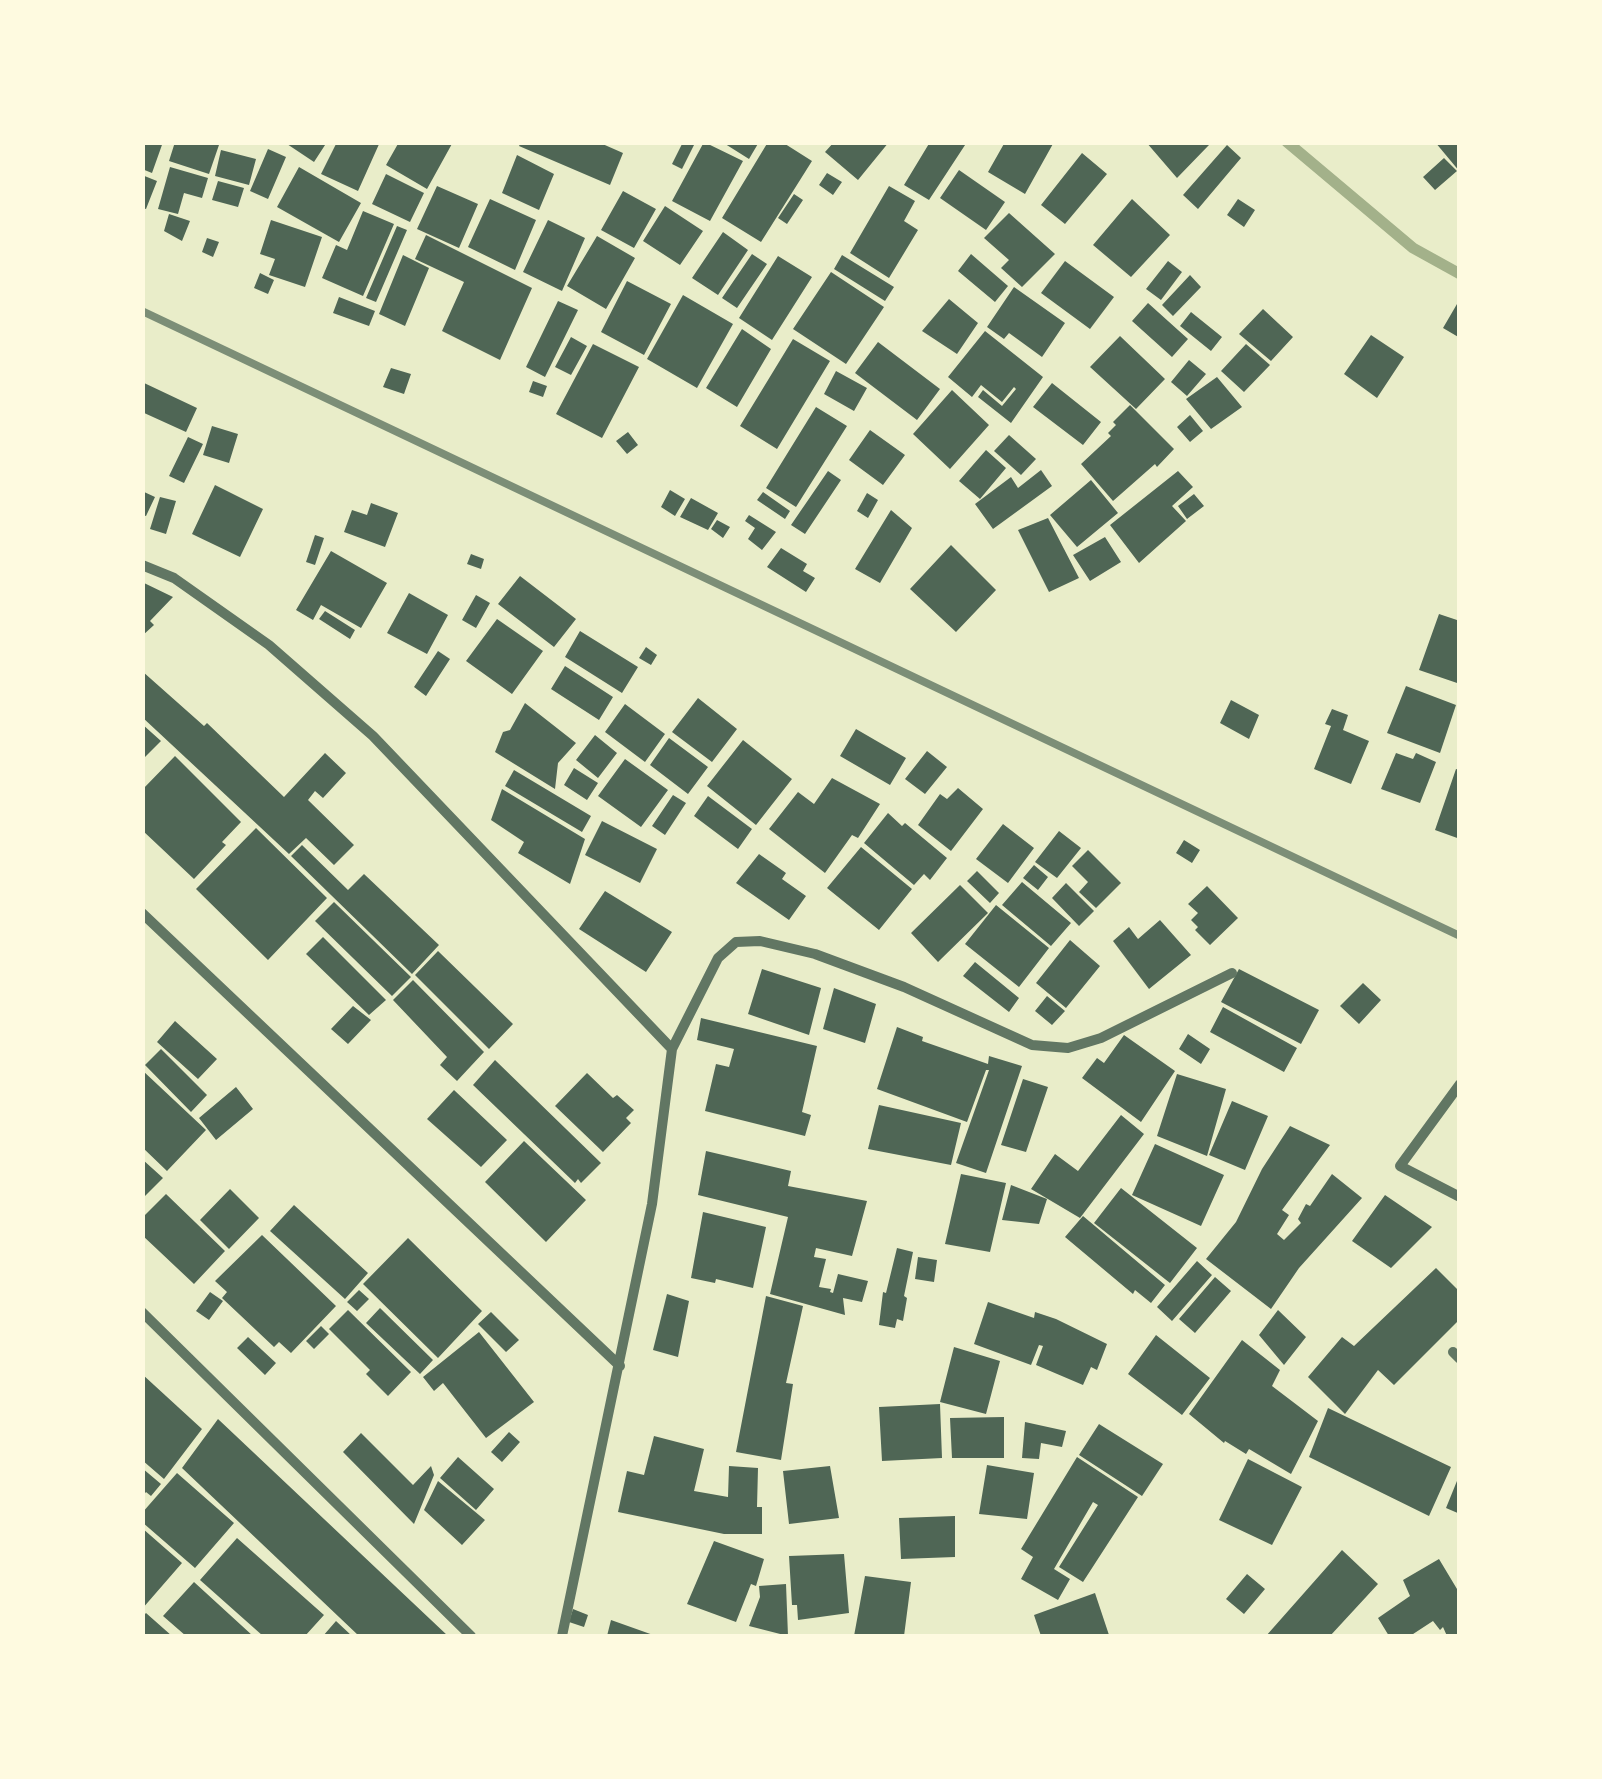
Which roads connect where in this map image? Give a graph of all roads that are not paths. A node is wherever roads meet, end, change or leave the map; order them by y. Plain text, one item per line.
1 (142, 565) edge
2 (142, 913) edge
3 (1232, 972) dead end
4 (672, 1048) junction
5 (1460, 1084) edge
6 (1460, 1197) edge
7 (142, 1312) edge
8 (620, 1366) junction
9 (471, 1636) edge
10 (562, 1636) edge

1 - 4 street
2 - 8 street
3 - 4 street
4 - 8 street
5 - 6 street
7 - 9 street
8 - 10 street

